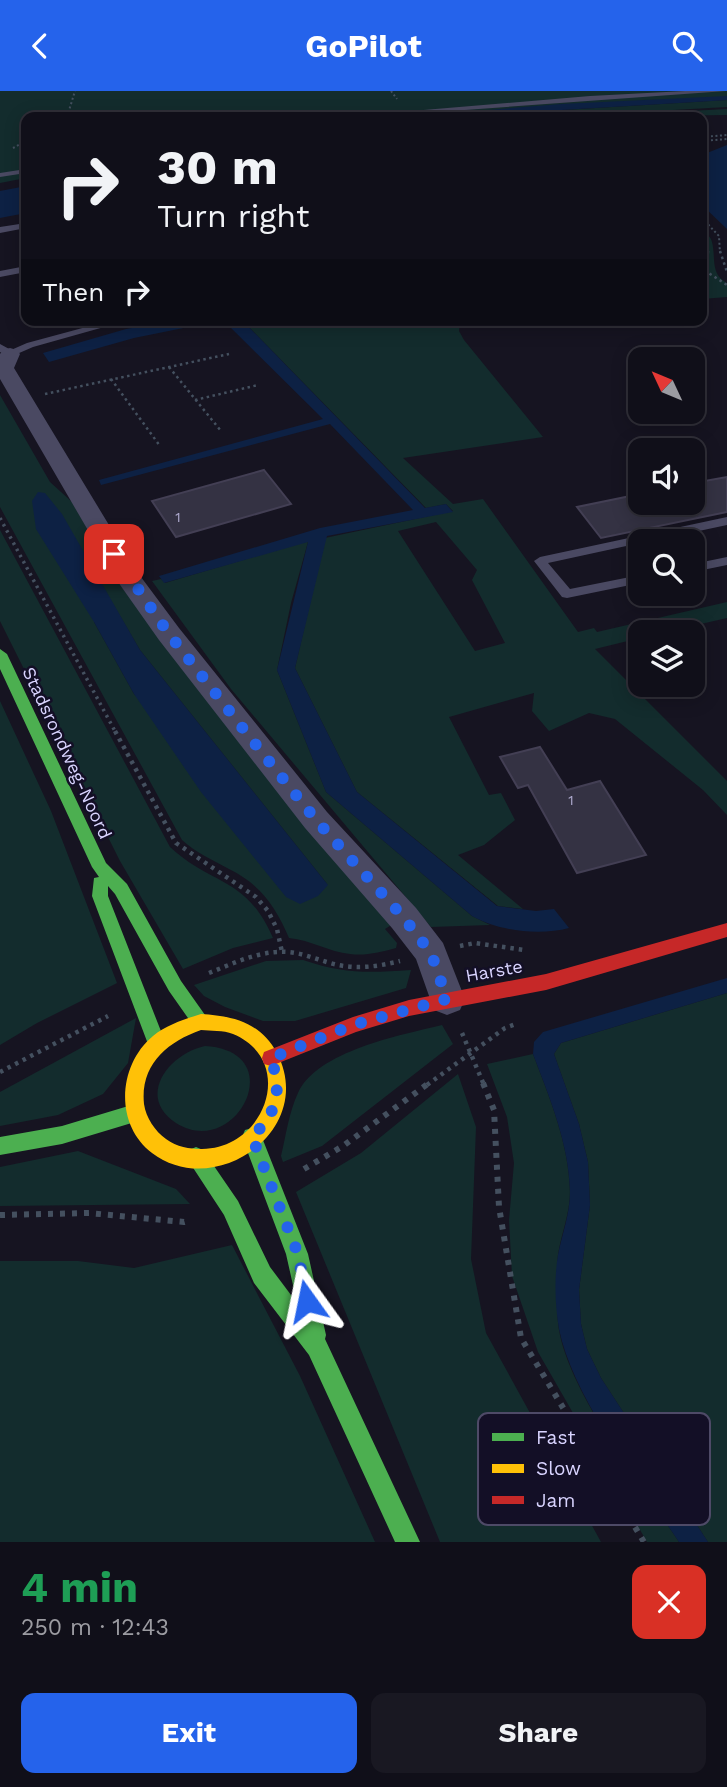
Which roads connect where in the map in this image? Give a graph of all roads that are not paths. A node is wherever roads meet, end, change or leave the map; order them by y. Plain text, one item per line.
1 (723, 91) edge
2 (409, 112) edge
3 (21, 172) edge
4 (0, 175) edge
5 (21, 227) edge
6 (0, 230) edge
7 (21, 270) edge
8 (0, 274) edge
9 (101, 326) edge
10 (5, 351) edge
11 (727, 521) edge
12 (690, 529) edge
13 (628, 542) edge
14 (727, 561) edge
15 (705, 566) edge
16 (628, 581) edge
17 (0, 654) edge
18 (100, 867) junction
19 (727, 930) edge
20 (447, 999) junction
21 (201, 1022) junction
22 (157, 1044) junction
23 (271, 1058) junction
24 (135, 1113) junction
25 (252, 1137) junction
26 (0, 1146) edge
27 (196, 1157) junction
28 (317, 1347) junction
29 (408, 1542) edge

1 - 2 lane
3 - 4 lane
5 - 6 lane
7 - 8 lane
9 - 10 lane
10 - 20 street
11 - 12 lane
13 - 16 lane
14 - 15 lane
17 - 18 main road, Stadsrondweg-Noord
18 - 21 main road, Stadsrondweg-Noord
18 - 22 main road, Stadsrondweg-Noord
19 - 20 main road, Harste
20 - 23 main road, Harste
21 - 22 main road
21 - 23 main road
22 - 24 main road
23 - 25 main road
24 - 26 main road
24 - 27 main road
25 - 27 main road
25 - 28 main road
27 - 28 main road
28 - 29 main road

